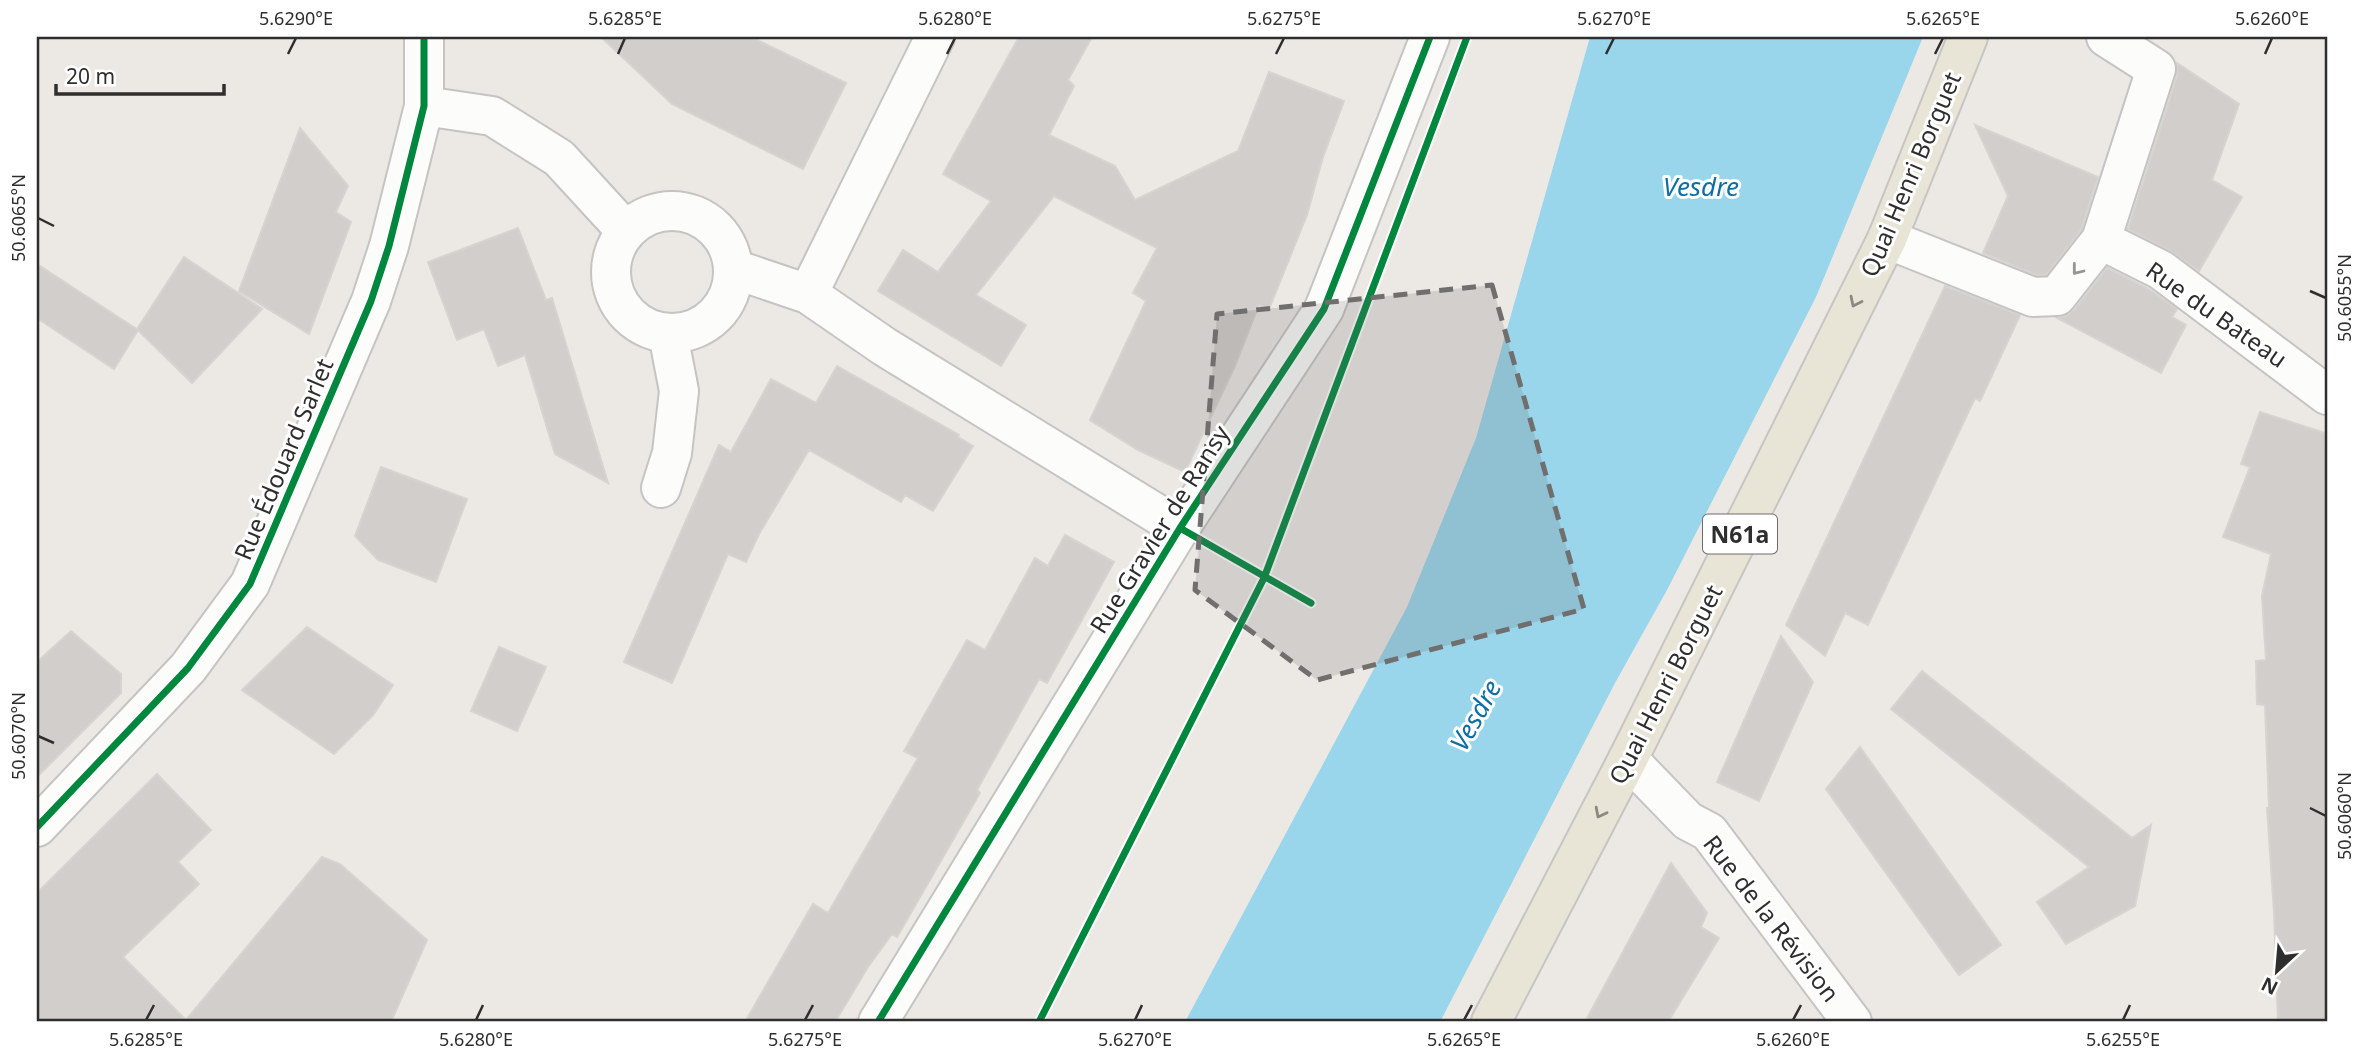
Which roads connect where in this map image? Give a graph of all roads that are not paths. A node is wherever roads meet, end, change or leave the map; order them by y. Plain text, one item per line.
1 (424, 37) edge
2 (935, 37) edge
3 (1430, 37) edge
4 (1968, 37) edge
5 (2106, 37) edge
6 (424, 106) junction
7 (626, 231) junction
8 (1887, 239) junction
9 (2101, 240) junction
10 (734, 270) junction
11 (808, 294) junction
12 (668, 334) junction
13 (2327, 395) edge
14 (661, 488) dead end
15 (1180, 528) junction
16 (1628, 759) junction
17 (37, 827) edge
18 (878, 1022) edge
19 (1491, 1022) edge
20 (1852, 1022) edge

1 - 6 street, Rue Édouard Sarlet
2 - 11 street
3 - 15 street, Rue Gravier de Ransy
4 - 8 main road, Quai Henri Borguet / N61a
5 - 9 street
6 - 7 street
6 - 17 street, Rue Édouard Sarlet
7 - 10 street
7 - 12 street
9 -> 8 street
8 -> 16 main road, Quai Henri Borguet / N61a
9 - 13 street, Rue du Bateau
10 - 11 street, Rue Gravier de Ransy
10 - 12 street
11 - 15 street, Rue Gravier de Ransy
12 - 14 street
15 - 18 street, Rue Gravier de Ransy
16 -> 19 main road, Quai Henri Borguet / N61a
16 - 20 street, Rue de la Révision

